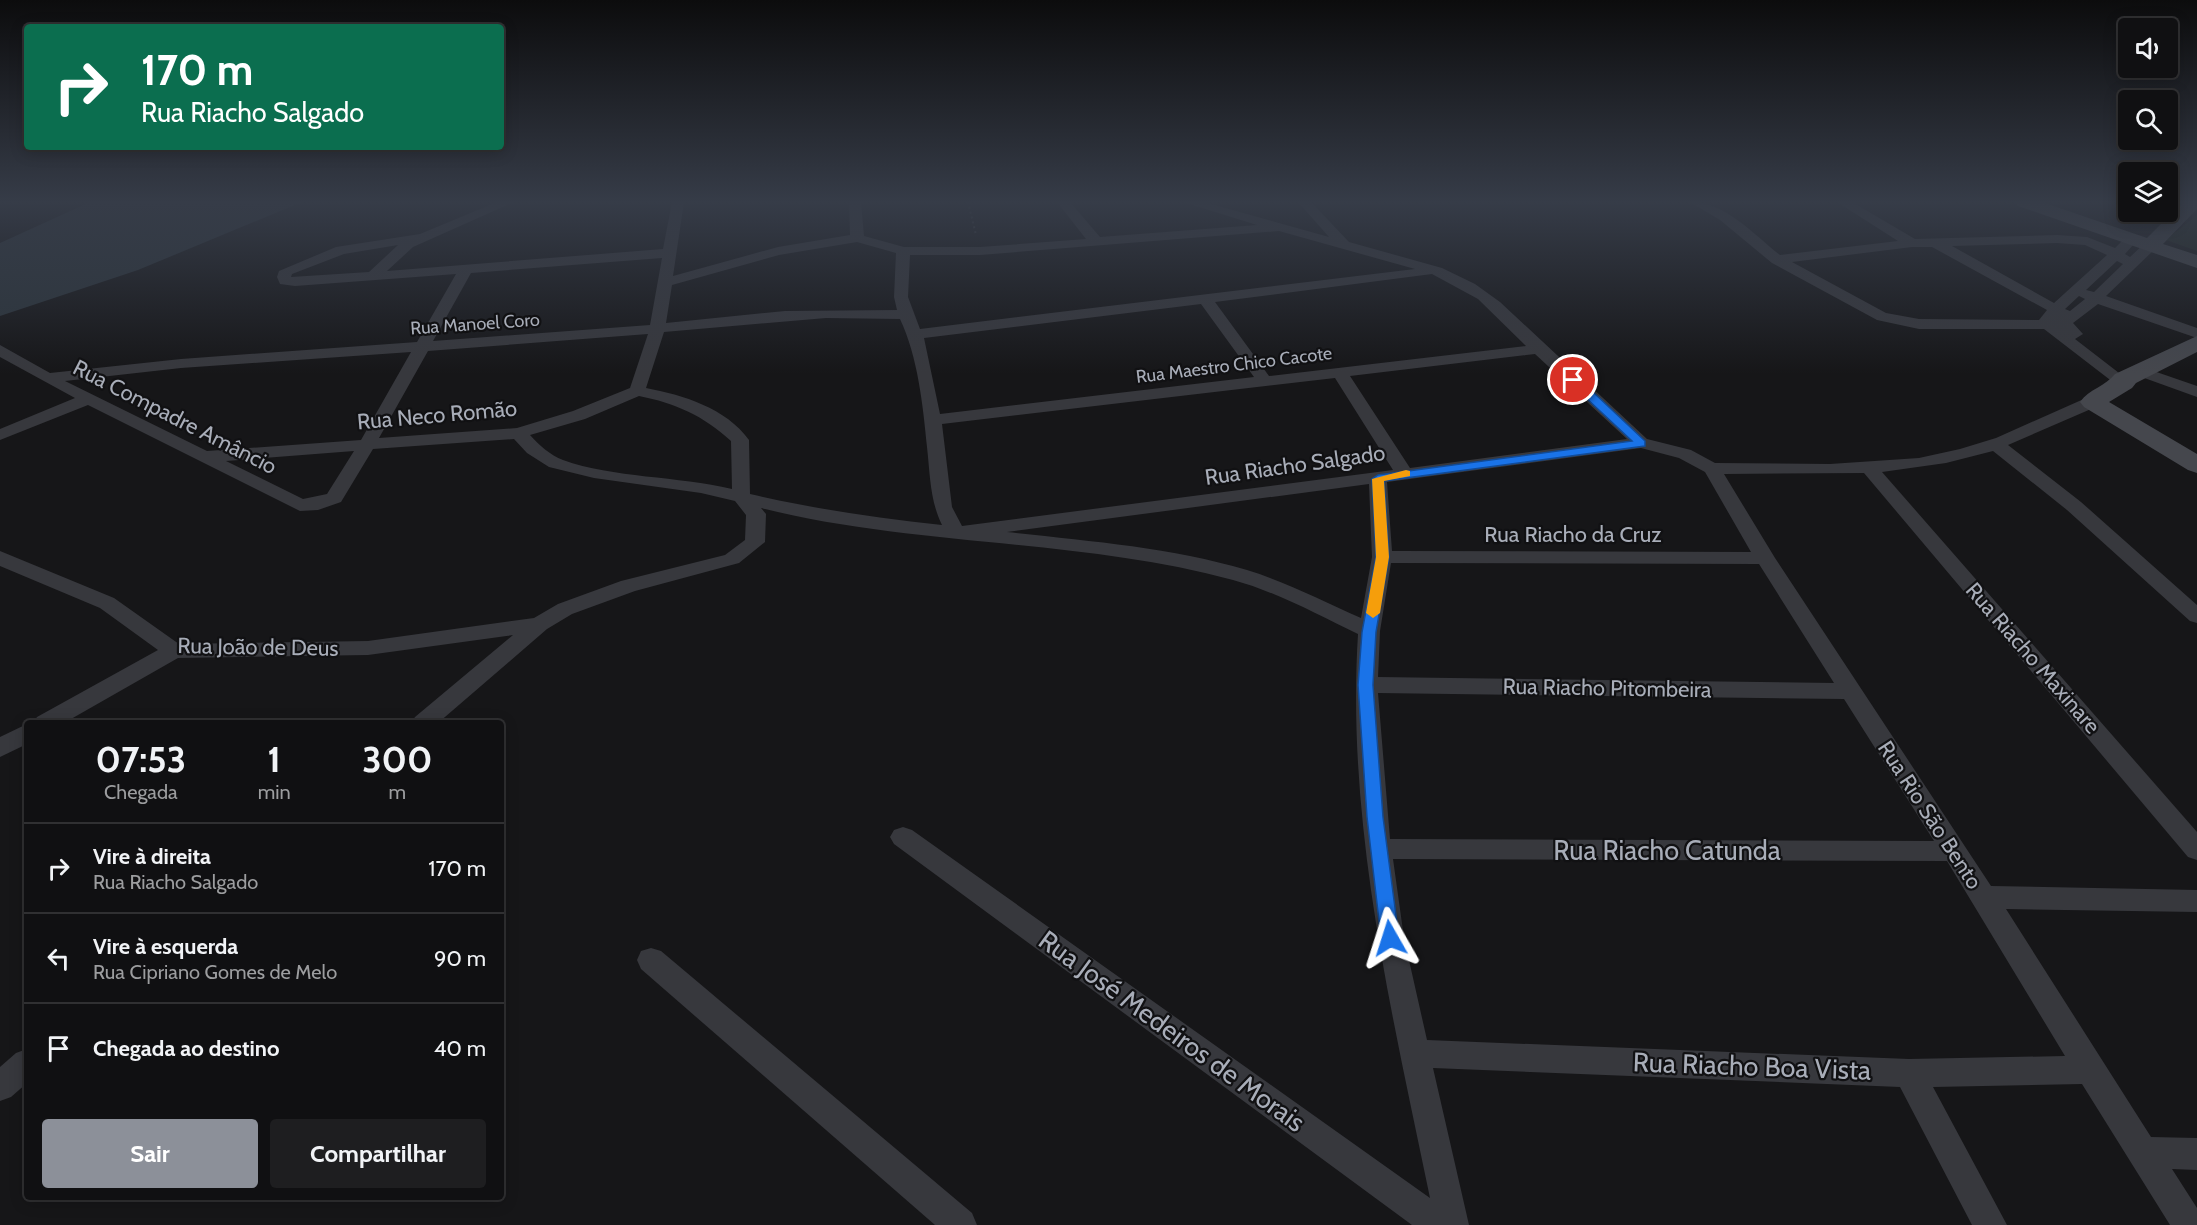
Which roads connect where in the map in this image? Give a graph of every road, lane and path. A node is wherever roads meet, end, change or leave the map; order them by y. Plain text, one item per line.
1 (317, 259) edge
2 (390, 259) edge
3 (585, 259) edge
4 (667, 259) edge
5 (748, 259) edge
6 (903, 259) edge
7 (1396, 259) edge
8 (1784, 259) edge
9 (1964, 259) edge
10 (2110, 259) edge
11 (2124, 259) edge
12 (2134, 259) edge
13 (1777, 260) joint
14 (2132, 264) junction
15 (466, 268) junction
16 (1437, 271) junction
17 (374, 275) junction
18 (663, 283) junction
19 (2076, 291) junction
20 (2096, 298) junction
21 (1206, 300) junction
22 (2055, 310) junction
23 (906, 315) junction
24 (2068, 321) junction
25 (2045, 323) junction
26 (657, 330) junction
27 (2197, 333) edge
28 (915, 334) junction
29 (2197, 343) edge
30 (422, 348) junction
31 (1539, 349) junction
32 (0, 350) edge
33 (1339, 372) junction
34 (2133, 377) junction
35 (47, 378) junction
36 (1265, 381) junction
37 (637, 391) junction
38 (2197, 392) edge
39 (88, 399) junction
40 (2092, 402) junction
41 (933, 420) junction
42 (518, 433) junction
43 (0, 435) edge
44 (368, 443) junction
45 (1641, 443) junction
46 (1995, 444) junction
47 (204, 457) junction
48 (2197, 465) edge
49 (1869, 467) junction
50 (1712, 468) junction
51 (1405, 474) junction
52 (1378, 479) junction
53 (741, 496) junction
54 (956, 533) junction
55 (0, 557) edge
56 (1382, 557) junction
57 (1765, 558) junction
58 (2197, 616) edge
59 (539, 624) junction
60 (1369, 632) junction
61 (174, 651) junction
62 (1365, 685) junction
63 (1849, 692) junction
64 (50, 720) edge
65 (427, 720) edge
66 (24, 735) edge
67 (0, 748) edge
68 (903, 837) dead end
69 (1380, 849) junction
70 (2197, 850) edge
71 (1953, 851) junction
72 (1984, 897) junction
73 (2197, 901) edge
74 (651, 960) dead end
75 (1415, 1053) junction
76 (24, 1066) edge
77 (2090, 1070) junction
78 (1909, 1072) junction
79 (0, 1087) edge
80 (2141, 1152) junction
81 (2197, 1154) edge
82 (960, 1225) edge
83 (1440, 1225) edge
84 (1452, 1225) edge
85 (1990, 1225) edge
86 (2189, 1225) edge

1 - 17 street
2 - 17 street
3 - 15 street
4 - 18 street
5 - 18 street
6 - 23 street
7 - 16 street
8 - 13 street
9 - 22 street
10 - 19 street
11 - 14 street
12 - 14 street
13 - 25 street
14 - 20 street
15 - 17 street
15 - 30 street
16 - 21 street
16 - 31 street
18 - 26 street
19 - 20 street
19 - 22 street
20 - 24 street
20 - 27 street
21 - 28 street
21 - 36 street
22 - 24 street
22 - 25 street
23 - 26 street, Rua Manoel Coro
23 - 28 street
24 - 25 street
24 - 34 street
25 - 34 street
26 - 30 street, Rua Manoel Coro
26 - 37 street
28 - 41 street
29 - 34 main road
30 - 35 street, Rua Manoel Coro
30 - 44 street
31 - 33 street, Rua Maestro Chico Cacote
31 - 45 street
32 - 35 street, Rua Compadre Amâncio
33 - 36 street, Rua Maestro Chico Cacote
33 - 51 street
34 - 38 street
34 - 40 main road
35 - 39 street, Rua Compadre Amâncio
36 - 41 street, Rua Maestro Chico Cacote
37 - 42 street, Rua Neco Romão
37 - 53 street
39 - 43 street
39 - 47 street, Rua Compadre Amâncio
40 - 46 street
40 - 48 main road
41 - 54 street
42 - 44 street, Rua Neco Romão
42 - 53 street
44 - 47 street, Rua Neco Romão
44 - 47 street, Rua Compadre Amâncio
45 - 50 street
45 - 51 street, Rua Riacho Salgado
46 - 49 street
46 - 58 street
49 - 50 street
49 - 70 street, Rua Riacho Maxinare
50 - 57 street, Rua Rio São Bento
51 - 52 street, Rua Riacho Salgado
52 - 54 street, Rua Riacho Salgado
52 - 56 street
53 - 54 street
53 - 59 street
54 - 60 street
55 - 61 street, Rua João de Deus
56 - 57 street, Rua Riacho da Cruz
56 - 60 street
57 - 63 street, Rua Rio São Bento
59 - 61 street, Rua João de Deus
59 - 65 street
60 - 62 street
61 - 64 street
62 - 63 street, Rua Riacho Pitombeira
62 - 69 street
63 - 71 street, Rua Rio São Bento
66 - 67 street
68 - 83 street, Rua José Medeiros de Morais
69 - 71 street, Rua Riacho Catunda
69 - 75 street
71 - 72 street, Rua Rio São Bento
72 - 73 street
72 - 77 street, Rua Rio São Bento
74 - 82 street
75 - 78 street, Rua Riacho Boa Vista
75 - 84 street
76 - 79 street
77 - 78 street, Rua Riacho Boa Vista
77 - 80 street, Rua Rio São Bento
78 - 85 street
80 - 81 street
80 - 86 street, Rua Rio São Bento

